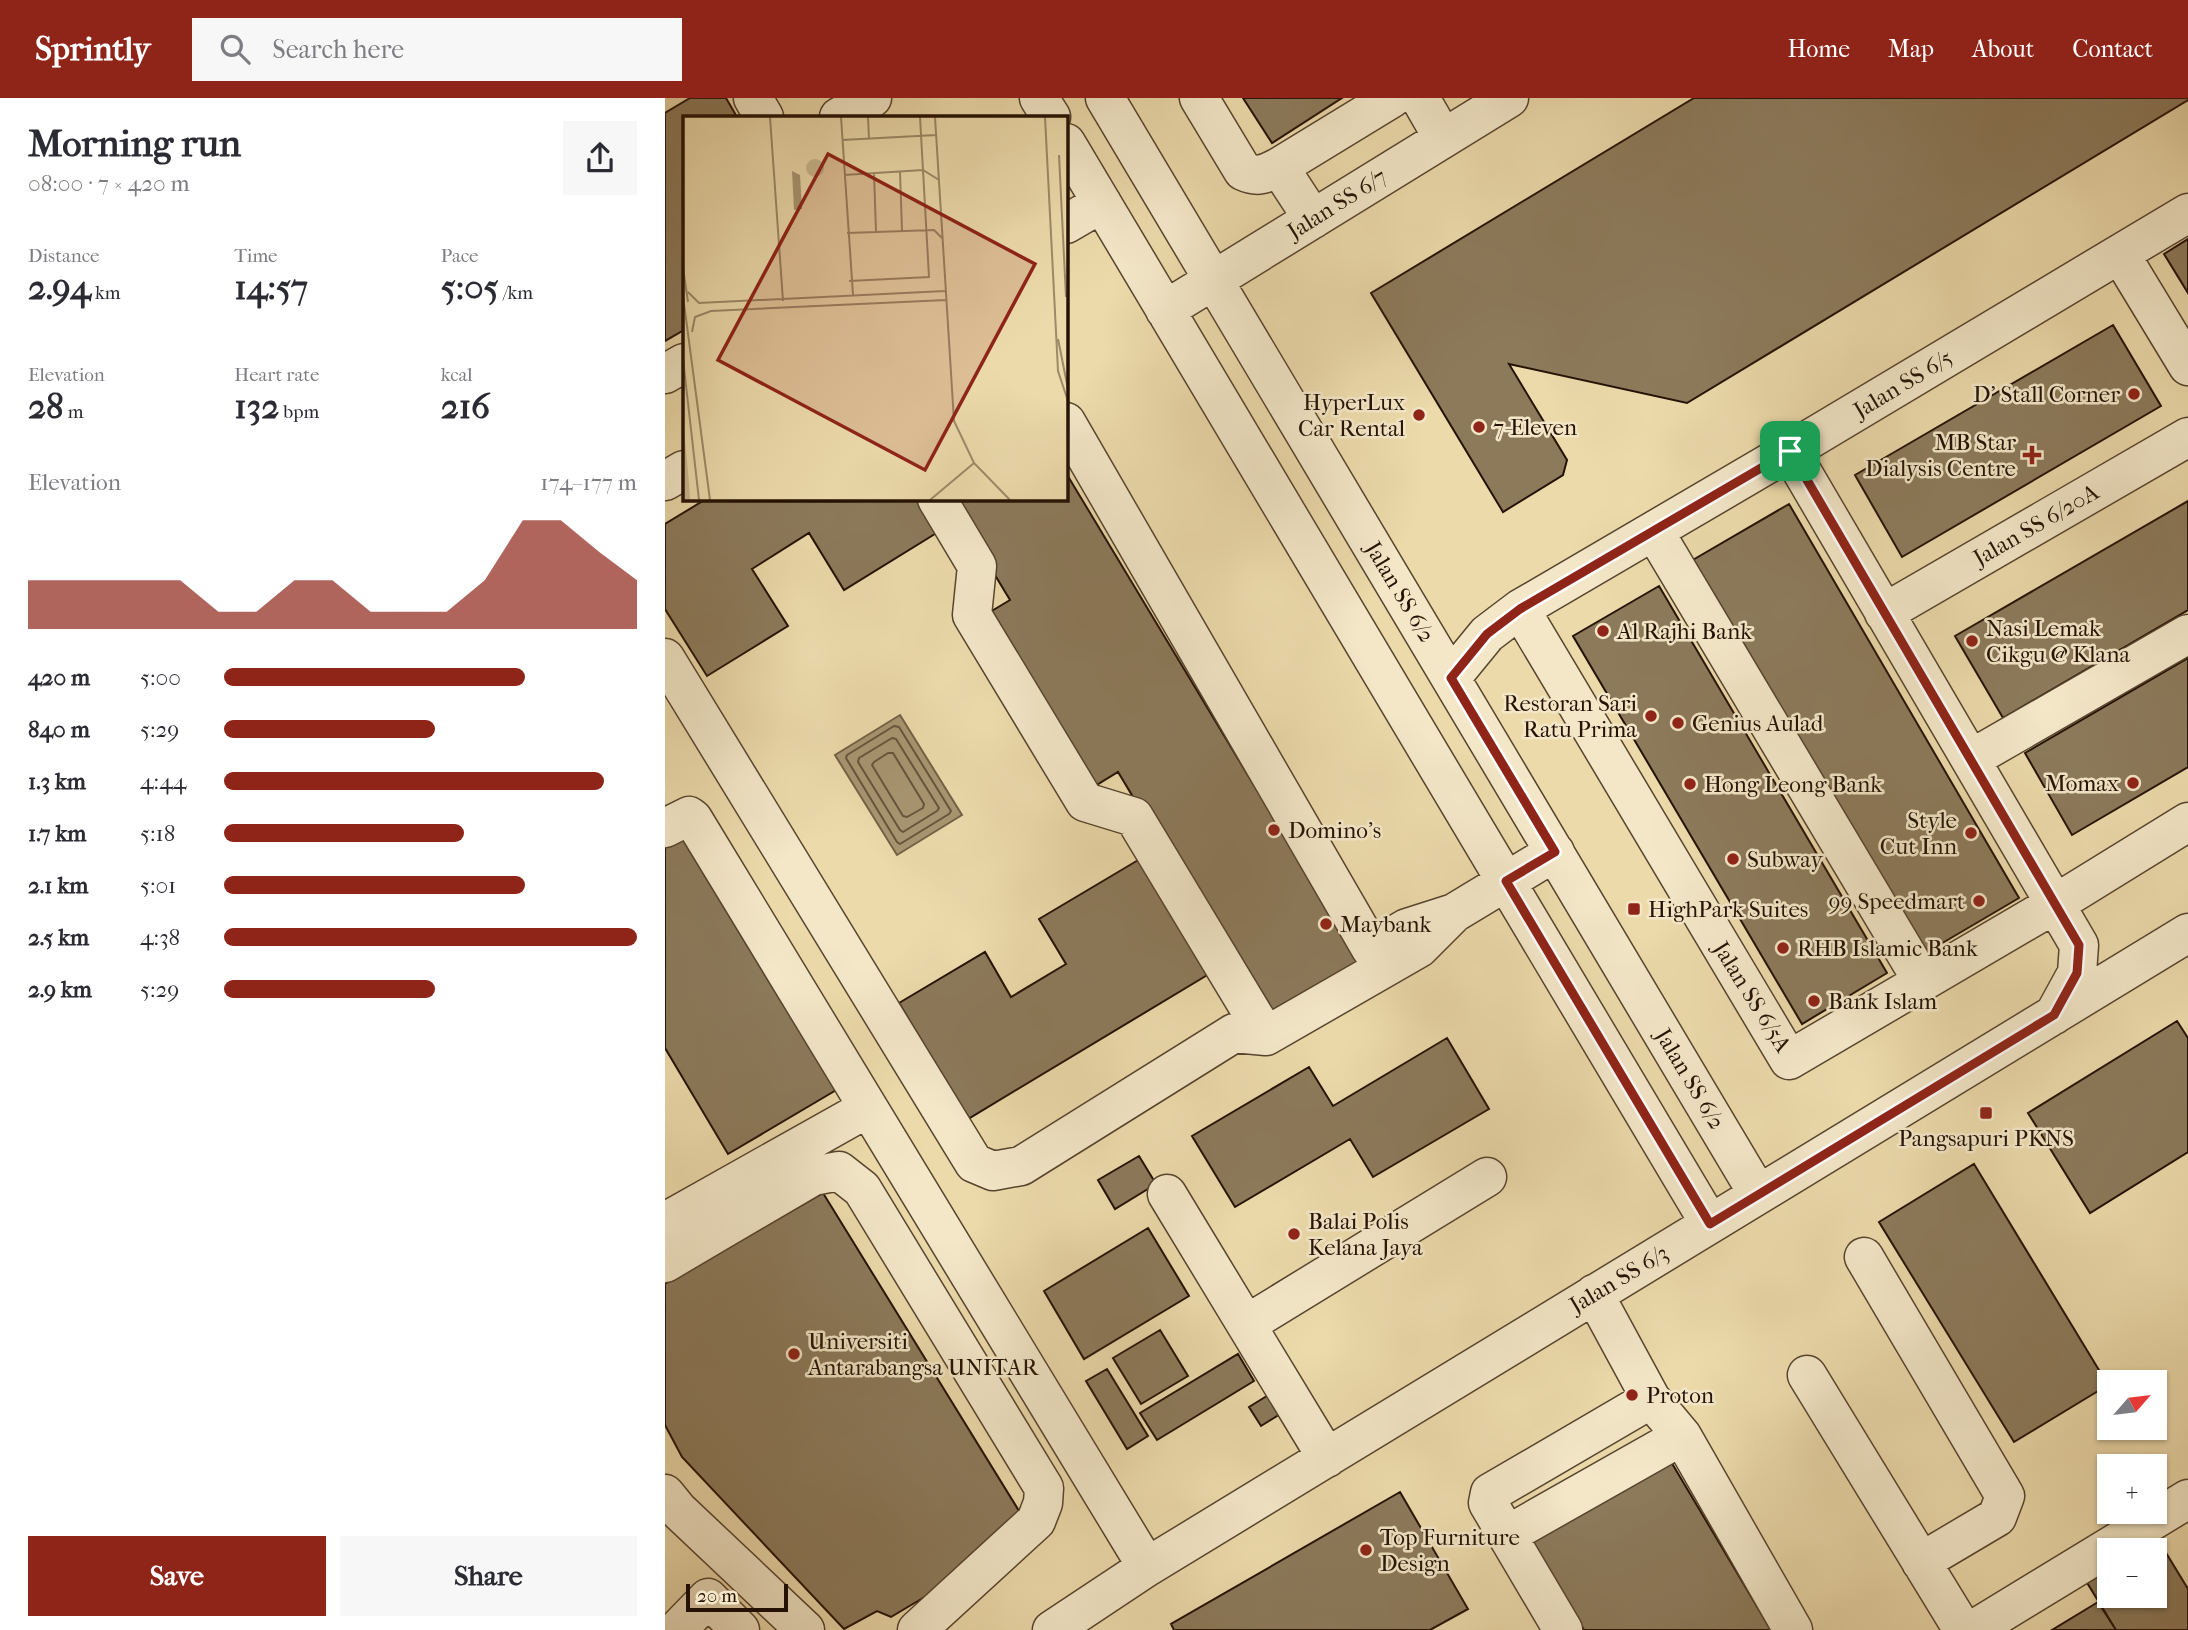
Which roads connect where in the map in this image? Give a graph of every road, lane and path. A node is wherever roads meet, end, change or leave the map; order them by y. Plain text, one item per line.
1 (753, 98) edge
2 (1039, 98) edge
3 (1105, 98) edge
4 (1199, 98) edge
5 (1392, 98) edge
6 (1420, 98) edge
7 (1509, 98) edge
8 (763, 116) edge
9 (1050, 116) edge
10 (1443, 138) junction
11 (1067, 145) edge
12 (1279, 167) junction
13 (1101, 203) junction
14 (2188, 213) edge
15 (1314, 219) junction
16 (1067, 223) edge
17 (2120, 254) junction
18 (1214, 281) junction
19 (1165, 310) junction
20 (683, 364) edge
21 (2188, 366) edge
22 (665, 374) edge
23 (1067, 424) edge
24 (2188, 437) edge
25 (1790, 451) junction
26 (683, 471) edge
27 (665, 481) edge
28 (938, 500) edge
29 (1654, 531) junction
30 (1520, 609) junction
31 (1884, 613) junction
32 (2188, 634) edge
33 (665, 658) edge
34 (1451, 678) junction
35 (1971, 759) junction
36 (2188, 822) edge
37 (665, 828) edge
38 (1555, 852) junction
39 (1506, 881) junction
40 (2055, 904) junction
41 (1454, 913) junction
42 (2188, 933) edge
43 (1923, 982) junction
44 (2054, 1015) junction
45 (1266, 1036) junction
46 (868, 1108) junction
47 (1487, 1177) dead end
48 (1167, 1194) dead end
49 (1758, 1194) junction
50 (669, 1212) edge
51 (1710, 1224) junction
52 (1864, 1257) dead end
53 (665, 1263) edge
54 (1594, 1294) junction
55 (1247, 1324) junction
56 (1807, 1375) dead end
57 (1651, 1399) junction
58 (1682, 1436) junction
59 (1327, 1458) junction
60 (665, 1494) edge
61 (2188, 1499) edge
62 (1507, 1535) junction
63 (1921, 1562) junction
64 (1147, 1567) junction
65 (677, 1630) edge
66 (740, 1630) edge
67 (805, 1630) edge
68 (917, 1630) edge
69 (1052, 1630) edge
70 (1563, 1630) edge
71 (1793, 1630) edge
72 (1963, 1630) edge
73 (1973, 1630) edge

1 - 8 street
2 - 9 street
3 - 18 street, Jalan SS 6/2
4 - 12 street
5 - 12 street
6 - 10 street
7 - 10 street, Jalan SS 6/7
10 - 15 street, Jalan SS 6/7
11 - 13 street
12 - 15 street
13 - 16 street
13 - 19 street
14 - 17 street, Jalan SS 6/5
15 - 18 street, Jalan SS 6/7
17 - 21 street
17 - 25 street, Jalan SS 6/5
18 - 19 street, Jalan SS 6/7
18 - 34 street, Jalan SS 6/2
19 - 39 street
20 - 22 street
23 - 41 street
24 - 31 street, Jalan SS 6/20A
25 - 29 street, Jalan SS 6/5
25 - 31 street
26 - 27 street
28 - 45 street
29 - 30 street, Jalan SS 6/5
29 - 43 street
30 - 34 street, Jalan SS 6/5
30 - 43 street, Jalan SS 6/5A
31 - 35 street
32 - 35 street
33 - 45 street
34 - 38 street, Jalan SS 6/2
35 - 40 street
36 - 40 street, Jalan SS 6/5A
37 - 46 street
38 - 39 street
38 - 49 street, Jalan SS 6/2
39 - 41 street
39 - 51 street
40 - 43 street, Jalan SS 6/5A
40 - 44 street
41 - 45 street
42 - 44 street, Jalan SS 6/3
44 - 49 street, Jalan SS 6/3
46 - 50 street
46 - 64 street
47 - 55 street
48 - 55 street
49 - 51 street, Jalan SS 6/3
51 - 54 street, Jalan SS 6/3
52 - 63 street
53 - 68 street
54 - 57 street
54 - 59 street, Jalan SS 6/3
55 - 59 street
56 - 63 street
57 - 58 street
57 - 62 street
58 - 62 street
58 - 71 street
59 - 64 street, Jalan SS 6/3
60 - 67 street
61 - 73 street
62 - 70 street
63 - 72 street
64 - 69 street, Jalan SS 6/3
65 - 66 street

